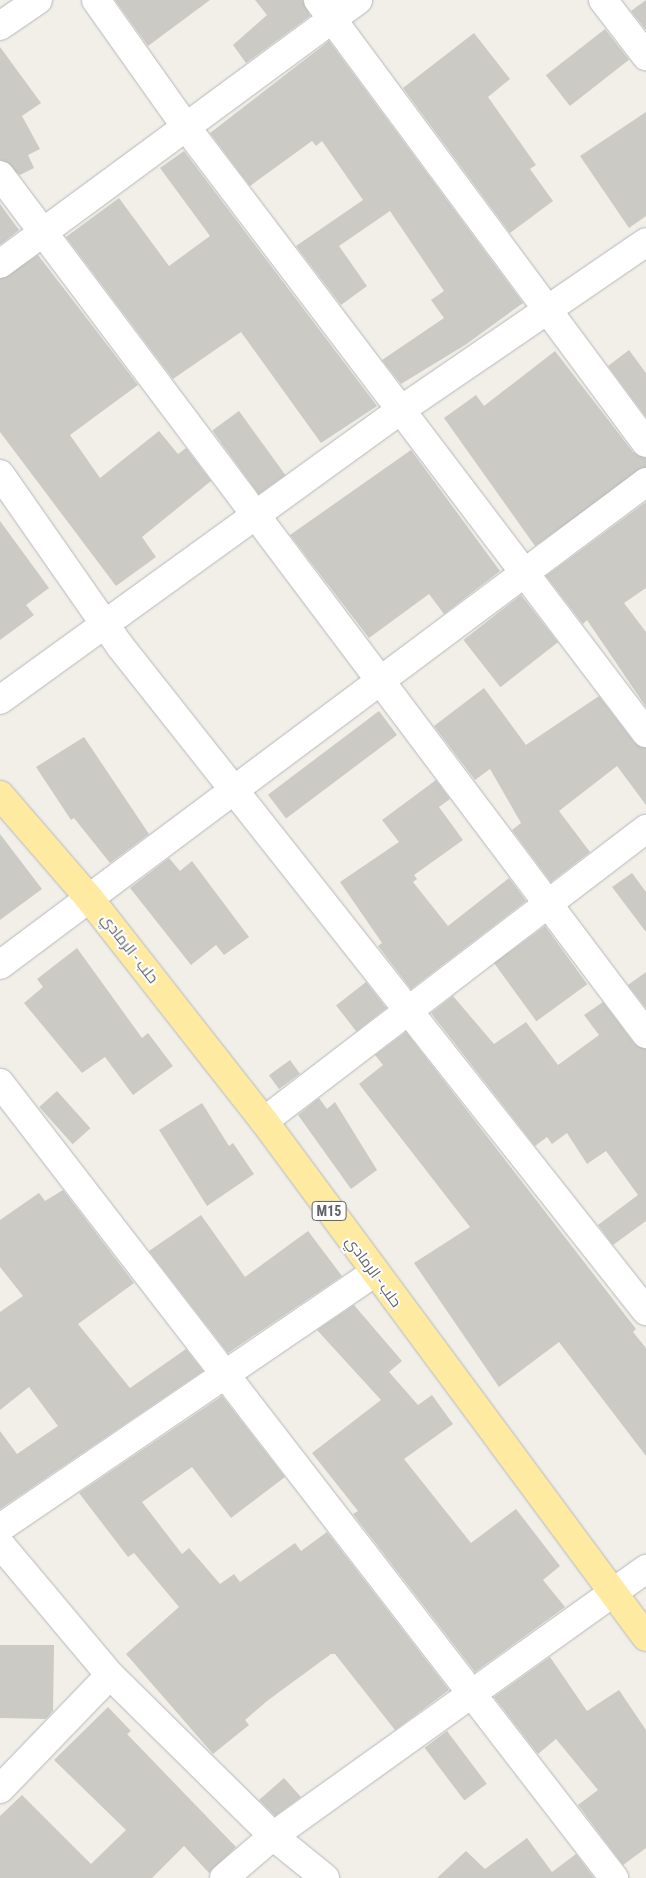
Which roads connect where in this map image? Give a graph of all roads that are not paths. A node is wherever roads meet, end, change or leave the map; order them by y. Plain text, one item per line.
1 (38, 0) edge
2 (96, 0) edge
3 (358, 0) edge
4 (603, 0) edge
5 (325, 10) edge
6 (0, 26) edge
7 (646, 56) edge
8 (186, 127) junction
9 (0, 175) edge
10 (43, 233) junction
11 (646, 242) edge
12 (0, 264) edge
13 (548, 313) junction
14 (401, 410) junction
15 (646, 443) edge
16 (0, 474) edge
17 (646, 482) edge
18 (254, 516) junction
19 (525, 573) junction
20 (104, 625) junction
21 (379, 682) junction
22 (0, 700) edge
23 (646, 733) edge
24 (234, 790) junction
25 (0, 795) edge
26 (646, 829) edge
27 (89, 898) junction
28 (548, 904) junction
29 (0, 965) edge
30 (409, 1011) junction
31 (646, 1034) edge
32 (0, 1083) edge
33 (264, 1121) junction
34 (374, 1273) junction
35 (646, 1311) edge
36 (223, 1374) junction
37 (0, 1528) edge
38 (0, 1544) edge
39 (646, 1569) edge
40 (611, 1592) junction
41 (646, 1637) edge
42 (110, 1675) junction
43 (469, 1694) junction
44 (0, 1789) edge
45 (273, 1836) junction
46 (224, 1878) edge
47 (325, 1878) edge
48 (614, 1878) edge

1 - 6 street
2 - 8 street
3 - 5 street
4 - 7 street
5 - 8 street
5 - 13 street
8 - 10 street
8 - 14 street
9 - 10 street
10 - 12 street
10 - 18 street
11 - 13 street
13 - 14 street
13 - 15 street
14 - 18 street
14 - 19 street
16 - 20 street
17 - 19 street
18 - 20 street
18 - 21 street
19 - 21 street
19 - 23 street
20 - 22 street
20 - 24 street
21 - 24 street
21 - 28 street
24 - 27 street
24 - 30 street
25 - 27 highway, حلب - الرمادي / M15
26 - 28 street
27 - 29 street
27 - 33 highway, حلب - الرمادي / M15
28 - 30 street
28 - 31 street
30 - 33 street
30 - 35 street
32 - 36 street
33 - 34 highway, حلب - الرمادي / M15
34 - 36 street
34 - 40 highway, حلب - الرمادي / M15
36 - 37 street
36 - 43 street
38 - 42 street
39 - 40 street
40 - 41 highway, حلب - الرمادي / M15
40 - 43 street
42 - 44 street
42 - 45 street
43 - 45 street
43 - 48 street
45 - 46 street
45 - 47 street

